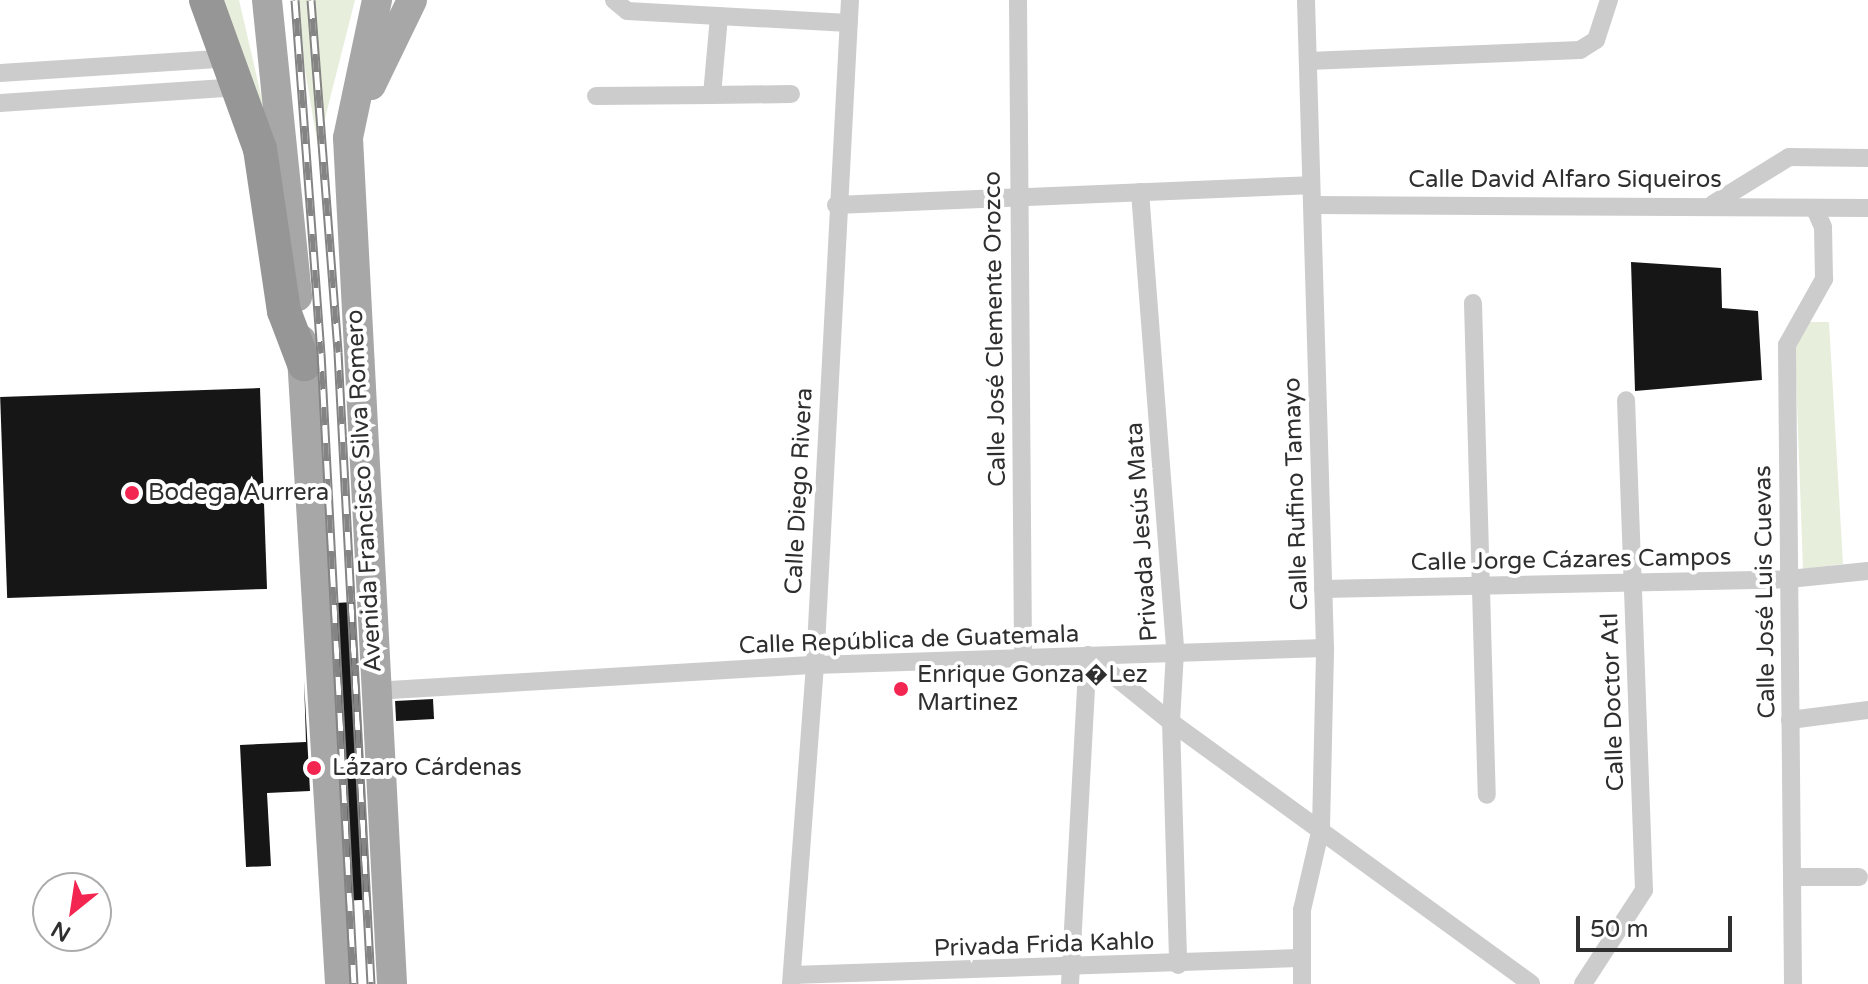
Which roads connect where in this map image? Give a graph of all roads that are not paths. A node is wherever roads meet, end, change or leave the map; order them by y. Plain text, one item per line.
1 (206, 0) edge
2 (267, 0) edge
3 (377, 0) edge
4 (412, 0) edge
5 (614, 0) edge
6 (850, 0) edge
7 (1018, 0) edge
8 (1306, 0) edge
9 (1609, 0) edge
10 (719, 16) junction
11 (849, 23) junction
12 (1308, 61) junction
13 (75, 69) junction
14 (0, 73) edge
15 (234, 73) junction
16 (791, 94) dead end
17 (712, 95) junction
18 (596, 96) dead end
19 (76, 97) junction
20 (0, 103) edge
21 (348, 138) junction
22 (1868, 158) edge
23 (1310, 185) junction
24 (1140, 192) junction
25 (1017, 201) junction
26 (1713, 204) junction
27 (836, 205) junction
28 (1312, 205) junction
29 (1868, 208) edge
30 (1816, 211) junction
31 (1473, 303) dead end
32 (304, 364) junction
33 (1626, 400) dead end
34 (1868, 571) edge
35 (1789, 579) junction
36 (1633, 583) junction
37 (1481, 586) junction
38 (1323, 589) junction
39 (1325, 648) junction
40 (1175, 652) junction
41 (1088, 655) junction
42 (1023, 657) junction
43 (815, 665) junction
44 (373, 691) junction
45 (1868, 710) edge
46 (1790, 720) junction
47 (1171, 722) junction
48 (1487, 795) dead end
49 (1321, 828) junction
50 (1792, 877) junction
51 (1859, 877) dead end
52 (1298, 958) junction
53 (1178, 965) junction
54 (1070, 977) edge
55 (791, 980) edge
56 (340, 984) edge
57 (392, 984) edge
58 (1302, 984) edge
59 (1531, 984) edge
60 (1583, 984) edge
61 (1793, 984) edge

1 - 15 highway
2 - 32 main road
3 - 21 main road, Avenida Francisco Silva Romero
4 - 21 main road
5 - 10 street
6 - 11 street, Calle Diego Rivera
7 - 25 street, Calle José Clemente Orozco
8 - 12 street, Calle Rufino Tamayo
9 - 12 street
10 - 11 street
10 - 17 street
11 - 27 street, Calle Diego Rivera
12 - 23 street, Calle Rufino Tamayo
13 - 14 street
13 - 15 street
13 - 19 street
15 - 19 street
15 - 32 highway
16 - 17 street
17 - 18 street
19 - 20 street
21 - 44 main road, Avenida Francisco Silva Romero
22 - 26 street
23 - 24 street
23 - 28 street, Calle Rufino Tamayo
24 - 25 street
24 - 40 street, Privada Jesús Mata
25 - 27 street
25 - 42 street, Calle José Clemente Orozco
26 - 28 street, Calle David Alfaro Siqueiros
26 - 30 street, Calle David Alfaro Siqueiros
27 - 43 street, Calle Diego Rivera
28 - 38 street, Calle Rufino Tamayo
29 - 30 street, Calle David Alfaro Siqueiros
30 - 35 street, Calle José Luis Cuevas
31 - 37 street
32 - 56 main road
33 - 36 street, Calle Doctor Atl
34 - 35 street, Calle Jorge Cázares Campos
35 - 36 street, Calle Jorge Cázares Campos
35 - 46 street, Calle José Luis Cuevas
36 - 37 street, Calle Jorge Cázares Campos
36 - 60 street, Calle Doctor Atl
37 - 38 street, Calle Jorge Cázares Campos
37 - 48 street
38 - 39 street, Calle Rufino Tamayo
39 - 40 street
39 - 49 street, Calle Rufino Tamayo
40 - 41 street
40 - 47 street, Privada Jesús Mata
41 - 42 street, Calle República de Guatemala
41 - 47 street, Calle República de Guatemala
41 - 54 street
42 - 43 street, Calle República de Guatemala
43 - 44 street, Calle República de Guatemala
43 - 55 street, Calle Diego Rivera
44 - 57 main road, Avenida Francisco Silva Romero
45 - 46 street
46 - 50 street, Calle José Luis Cuevas
47 - 49 street, Calle República de Guatemala
47 - 53 street, Privada Jesús Mata
49 - 52 street, Calle Rufino Tamayo
49 - 59 street, Calle República de Guatemala
50 - 51 street
50 - 61 street, Calle José Luis Cuevas
52 - 53 street, Privada Frida Kahlo
52 - 58 street, Calle Rufino Tamayo
53 - 54 street, Privada Frida Kahlo
54 - 55 street, Privada Frida Kahlo

